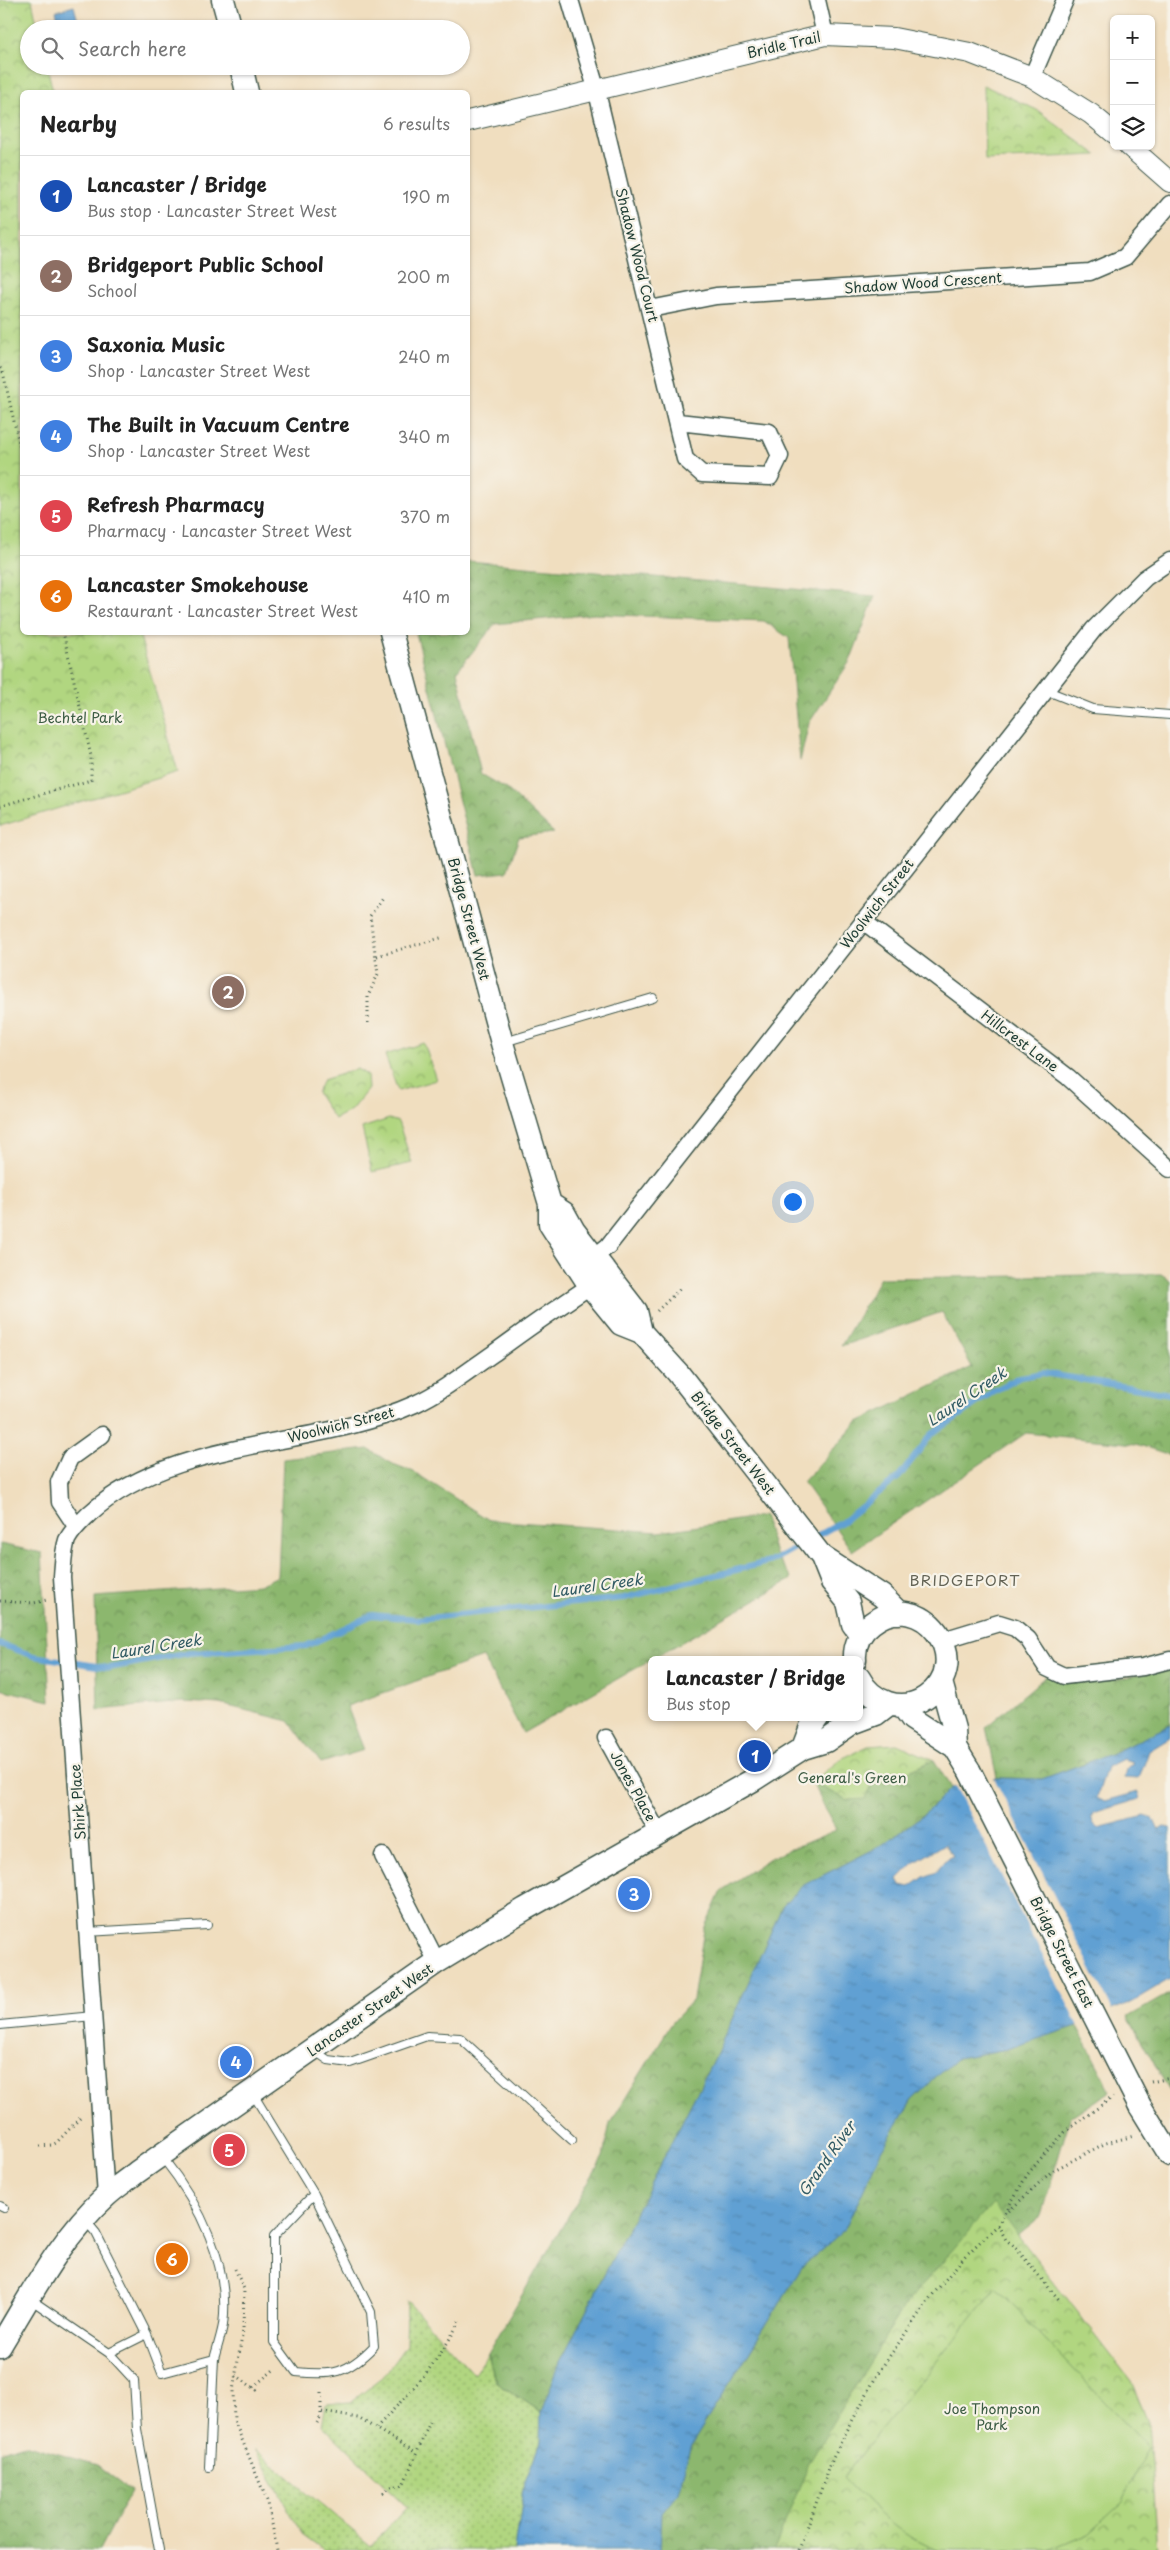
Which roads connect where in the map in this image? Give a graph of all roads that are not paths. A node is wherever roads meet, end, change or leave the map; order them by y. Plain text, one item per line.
1 (223, 0) edge
2 (570, 0) edge
3 (817, 0) edge
4 (1065, 0) edge
5 (229, 20) edge
6 (825, 35) junction
7 (242, 75) edge
8 (1032, 77) junction
9 (596, 88) junction
10 (246, 90) edge
11 (470, 120) edge
12 (1110, 130) edge
13 (1134, 150) edge
14 (1170, 182) edge
15 (1170, 204) edge
16 (650, 309) junction
17 (678, 422) junction
18 (1170, 561) edge
19 (392, 635) edge
20 (1045, 690) junction
21 (1170, 714) edge
22 (863, 921) junction
23 (654, 998) dead end
24 (502, 1043) junction
25 (1170, 1169) edge
26 (550, 1204) junction
27 (594, 1257) junction
28 (590, 1286) junction
29 (641, 1332) junction
30 (102, 1435) dead end
31 (76, 1526) junction
32 (822, 1557) junction
33 (899, 1613) junction
34 (861, 1635) junction
35 (943, 1640) junction
36 (855, 1656) edge
37 (1170, 1660) edge
38 (941, 1682) junction
39 (863, 1683) edge
40 (896, 1704) junction
41 (863, 1719) edge
42 (815, 1721) edge
43 (857, 1721) edge
44 (606, 1738) dead end
45 (955, 1747) junction
46 (803, 1748) junction
47 (659, 1834) junction
48 (383, 1856) dead end
49 (207, 1925) dead end
50 (87, 1932) junction
51 (438, 1962) junction
52 (93, 2016) junction
53 (0, 2026) edge
54 (313, 2050) junction
55 (252, 2092) junction
56 (572, 2140) dead end
57 (161, 2155) junction
58 (1170, 2155) edge
59 (314, 2194) junction
60 (106, 2196) junction
61 (85, 2220) junction
62 (29, 2298) junction
63 (147, 2334) junction
64 (0, 2346) edge
65 (109, 2352) junction
66 (214, 2358) junction
67 (210, 2467) dead end
68 (159, 2550) edge

1 - 5 main road
2 - 9 street, Shadow Wood Court
3 - 6 street
4 - 8 street
6 - 8 street, Bridle Trail
6 - 9 street, Bridle Trail
7 - 10 main road
8 - 12 street, Bridle Trail
9 - 11 street, Bridle Trail
9 - 16 street, Shadow Wood Court
13 - 14 street
15 - 16 street, Shadow Wood Crescent
16 - 17 street, Shadow Wood Court
17 - 17 street, Shadow Wood Court
18 - 20 street, Woolwich Street
19 - 24 main road, Bridge Street West
20 - 21 lane
20 - 22 street, Woolwich Street
22 - 25 street, Hillcrest Lane
22 - 27 street, Woolwich Street
23 - 24 lane
24 - 26 main road, Bridge Street West
26 - 27 main road, Bridge Street West
26 - 28 main road, Bridge Street West
27 - 29 main road, Bridge Street West
28 - 29 main road, Bridge Street West
28 - 31 street, Woolwich Street
29 - 32 main road, Bridge Street West
30 - 31 street
31 - 50 street, Shirk Place
32 - 33 main road, Bridge Street West
32 - 34 main road, Bridge Street West
33 - 34 main road
33 - 35 main road
34 - 36 main road
35 - 37 street
35 - 38 main road
38 - 40 main road, Lancaster Street West
38 - 45 main road, Bridge Street East
39 - 40 main road, Bridge Street East
40 - 41 main road, Lancaster Street West
40 - 45 main road, Bridge Street East
42 - 46 main road
43 - 46 main road, Lancaster Street West
44 - 47 street, Jones Place
45 - 58 main road, Bridge Street East, bridge
46 - 47 main road, Lancaster Street West
47 - 51 main road, Lancaster Street West
48 - 51 street
49 - 50 lane
50 - 52 street, Shirk Place
51 - 54 main road, Lancaster Street West
52 - 53 lane
52 - 60 street, Shirk Place
54 - 55 main road, Lancaster Street West
54 - 56 lane
55 - 57 main road, Lancaster Street West
55 - 59 lane
57 - 60 main road, Lancaster Street West
57 - 66 lane
59 - 59 lane
60 - 61 main road, Lancaster Street West
61 - 62 main road, Lancaster Street West
61 - 63 lane
62 - 64 main road, Lancaster Street West
62 - 65 lane
63 - 65 lane
63 - 66 lane
65 - 68 lane
66 - 67 lane

